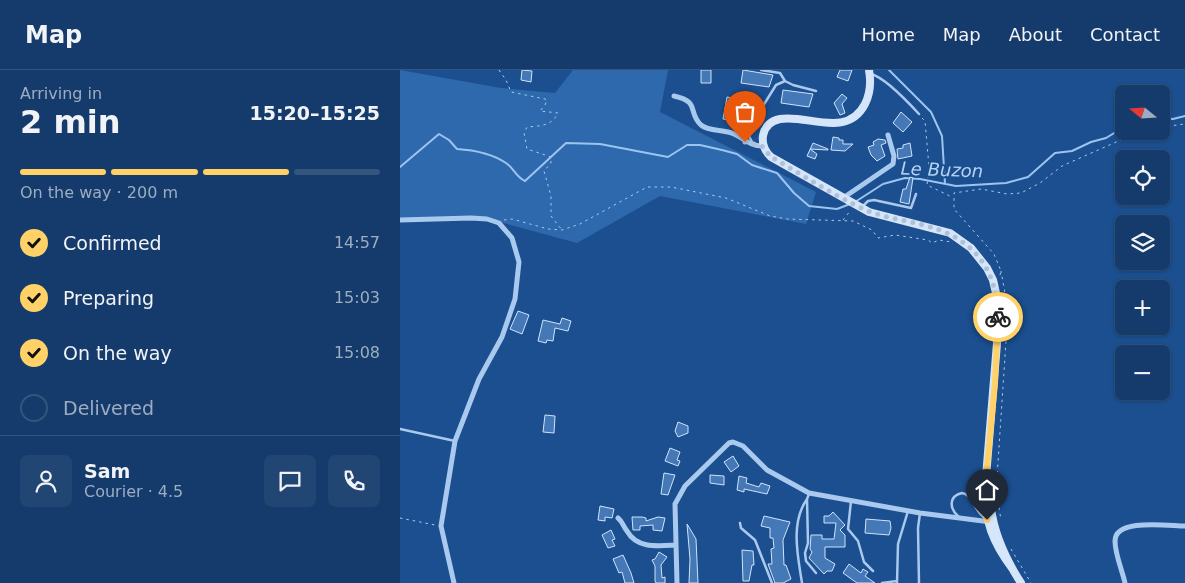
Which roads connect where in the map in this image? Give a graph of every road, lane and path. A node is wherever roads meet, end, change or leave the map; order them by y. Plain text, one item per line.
1 (499, 70) edge
2 (761, 70) edge
3 (869, 72) edge
4 (785, 81) junction
5 (816, 91) dead end
6 (674, 96) dead end
7 (919, 114) joint
8 (1185, 124) edge
9 (1170, 126) edge
10 (888, 135) dead end
11 (1121, 140) edge
12 (758, 146) junction
13 (916, 194) dead end
14 (953, 197) junction
15 (852, 203) junction
16 (400, 220) edge
17 (842, 221) junction
18 (499, 223) junction
19 (562, 230) junction
20 (960, 240) junction
21 (1001, 271) junction
22 (993, 280) junction
23 (400, 429) edge
24 (455, 441) junction
25 (989, 457) junction
26 (809, 493) junction
27 (996, 493) dead end
28 (807, 499) junction
29 (852, 500) junction
30 (998, 501) dead end
31 (908, 511) junction
32 (920, 513) junction
33 (400, 518) edge
34 (618, 518) dead end
35 (960, 518) junction
36 (987, 520) junction
37 (740, 523) dead end
38 (441, 526) junction
39 (998, 526) junction
40 (1185, 526) edge
41 (676, 545) junction
42 (1010, 547) dead end
43 (1012, 568) junction
44 (873, 570) dead end
45 (816, 573) dead end
46 (897, 582) edge
47 (454, 583) edge
48 (677, 583) edge
49 (772, 583) edge
50 (802, 583) edge
51 (882, 583) edge
52 (919, 583) edge
53 (1021, 583) edge
54 (1031, 583) edge
55 (1125, 583) edge

1 - 19 path
2 - 4 lane
3 - 7 lane
3 - 12 main road
4 - 5 lane
4 - 12 lane
6 - 12 street
7 - 14 path
8 - 9 path
10 - 15 street
11 - 14 path
12 - 15 main road
13 - 15 lane
14 - 21 path
15 - 17 path
15 - 20 main road
16 - 18 street
17 - 19 path
17 - 20 path
18 - 19 path
18 - 24 street
20 - 22 main road
21 - 22 path
21 - 27 path
22 - 25 main road
23 - 24 lane
24 - 38 street
25 - 36 main road
25 - 39 main road
26 - 28 lane
26 - 29 street
26 - 41 street
28 - 45 lane
28 - 50 lane
29 - 31 street
29 - 44 lane
30 - 39 path
31 - 32 street
31 - 46 lane
32 - 35 street
32 - 52 lane
33 - 38 path
34 - 41 street
35 - 36 street
35 - 36 lane
36 - 39 street
36 - 43 main road
37 - 49 lane
38 - 47 street
39 - 43 main road
40 - 55 street
41 - 48 street
42 - 54 path
43 - 53 main road
46 - 51 lane

